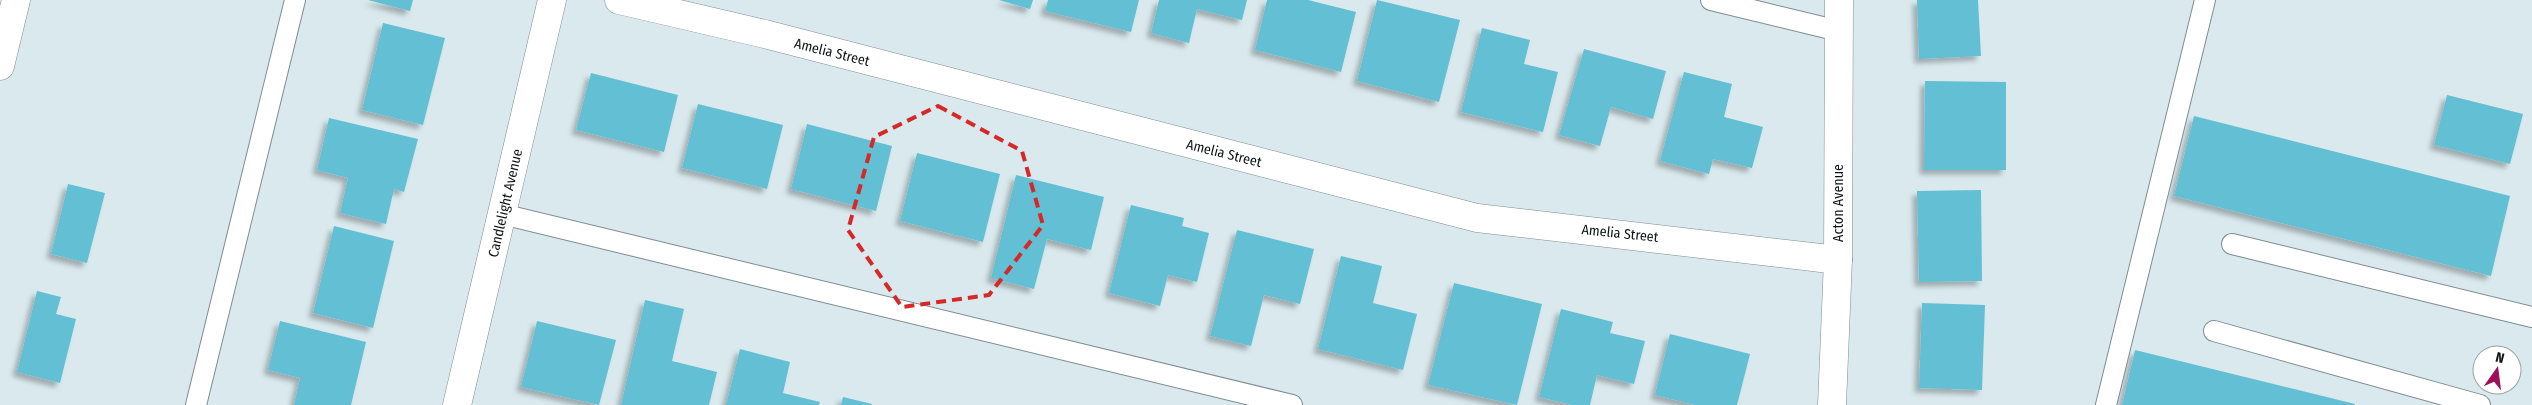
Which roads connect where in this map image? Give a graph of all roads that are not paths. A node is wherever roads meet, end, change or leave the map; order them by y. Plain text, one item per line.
1 (16, 0) edge
2 (295, 0) edge
3 (552, 0) edge
4 (619, 0) edge
5 (1711, 0) edge
6 (1839, 0) edge
7 (2205, 0) edge
8 (1839, 31) junction
9 (0, 66) edge
10 (502, 214) junction
11 (2232, 244) dead end
12 (1838, 260) junction
13 (2532, 316) edge
14 (2214, 331) dead end
15 (196, 405) edge
16 (457, 405) edge
17 (1292, 405) edge
18 (1832, 405) edge
19 (2106, 405) edge
20 (2480, 405) edge

1 - 9 street
2 - 15 lane
3 - 10 street, Candlelight Avenue
4 - 12 street, Amelia Street
5 - 8 lane
6 - 8 street, Acton Avenue
7 - 19 lane
8 - 12 street, Acton Avenue
10 - 16 street, Candlelight Avenue
10 - 17 lane
11 - 13 lane
12 - 18 street, Acton Avenue
14 - 20 lane

